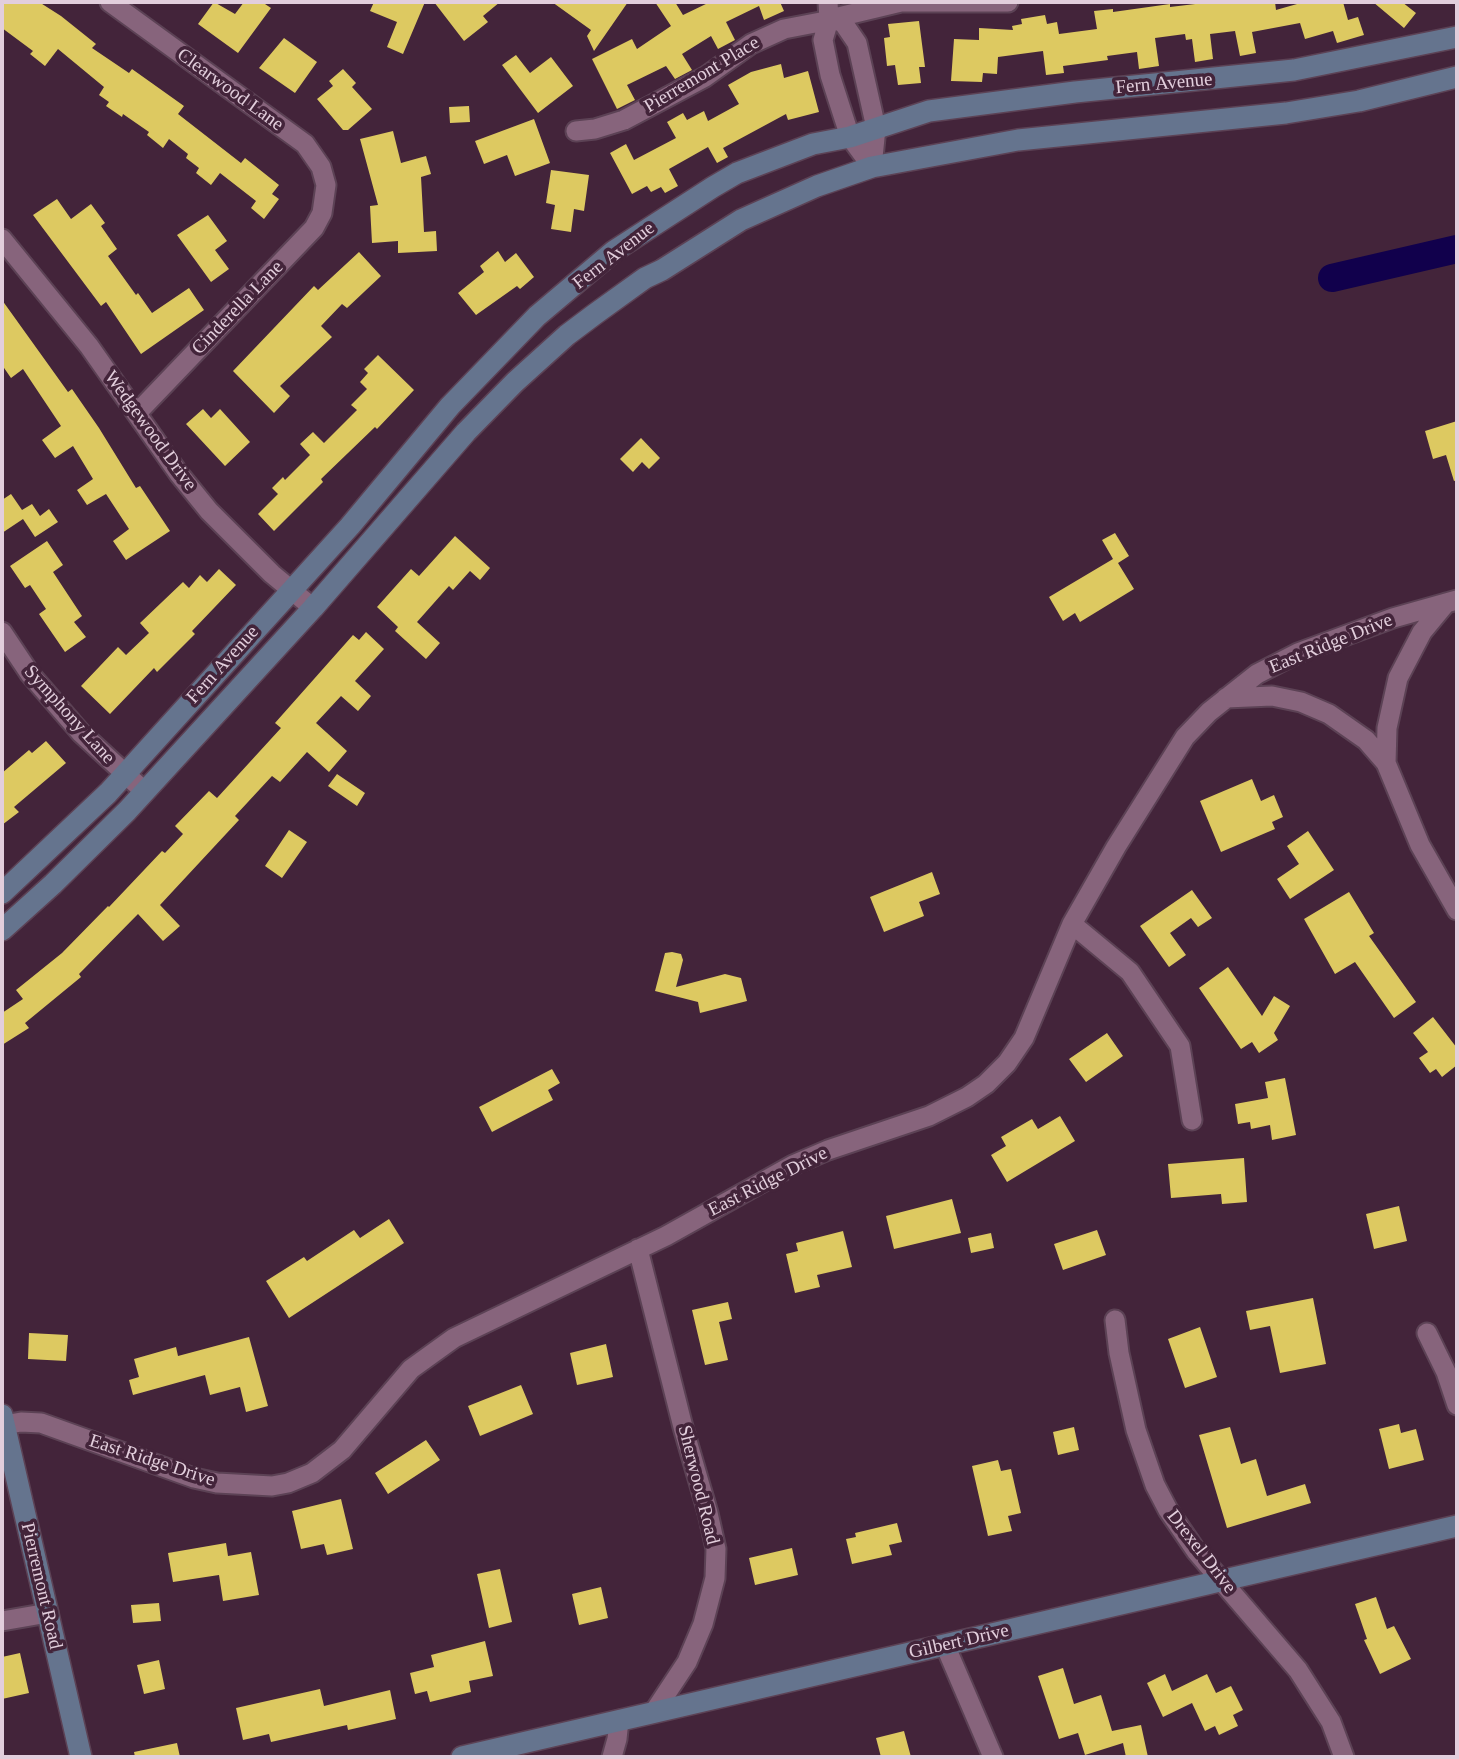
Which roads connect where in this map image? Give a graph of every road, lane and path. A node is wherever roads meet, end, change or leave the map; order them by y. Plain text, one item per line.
1 (110, 2) edge
2 (966, 2) edge
3 (1008, 2) edge
4 (828, 11) edge
5 (1457, 37) edge
6 (1457, 76) edge
7 (876, 128) junction
8 (576, 131) dead end
9 (850, 137) junction
10 (872, 167) junction
11 (325, 195) joint
12 (2, 239) edge
13 (137, 413) junction
14 (291, 590) junction
15 (1452, 602) edge
16 (313, 608) junction
17 (2, 632) edge
18 (1224, 698) junction
19 (1385, 763) junction
20 (124, 775) junction
21 (144, 792) junction
22 (2, 893) edge
23 (1457, 910) edge
24 (1072, 924) junction
25 (2, 930) edge
26 (1192, 1120) dead end
27 (638, 1249) junction
28 (1115, 1320) dead end
29 (1427, 1333) dead end
30 (1457, 1405) edge
31 (3, 1420) edge
32 (1457, 1526) edge
33 (1222, 1581) junction
34 (48, 1613) junction
35 (2, 1621) edge
36 (945, 1645) junction
37 (654, 1712) junction
38 (619, 1720) junction
39 (81, 1757) edge
40 (462, 1757) edge
41 (612, 1757) edge
42 (993, 1757) edge
43 (1344, 1757) edge

1 - 11 street, Clearwood Lane
2 - 3 street, Pierremont Place
2 - 4 street, Pierremont Place
4 - 7 street
4 - 8 street, Pierremont Place
4 - 9 street
5 - 7 street, Fern Avenue
6 - 10 street, Fern Avenue
7 - 9 street, Fern Avenue
7 - 10 street
9 - 10 street
9 - 14 street, Fern Avenue
10 - 16 street, Fern Avenue
11 - 13 street, Cinderella Lane
12 - 13 street, Wedgewood Drive
13 - 14 street, Wedgewood Drive
14 - 16 street, Wedgewood Drive
14 - 20 street, Fern Avenue
15 - 18 street, East Ridge Drive
15 - 19 street
16 - 21 street, Fern Avenue
17 - 20 street, Symphony Lane
18 - 19 street
18 - 24 street, East Ridge Drive
19 - 23 street
20 - 21 street, Symphony Lane
20 - 22 street, Fern Avenue
21 - 25 street, Fern Avenue
24 - 26 street
24 - 27 street, East Ridge Drive
27 - 31 street, East Ridge Drive
27 - 37 street, Sherwood Road
28 - 33 street, Drexel Drive
29 - 30 street
31 - 34 street, Pierremont Road
32 - 33 street, Gilbert Drive
33 - 36 street, Gilbert Drive
33 - 43 street, Drexel Drive
34 - 35 street
34 - 39 street, Pierremont Road
36 - 37 street, Gilbert Drive
36 - 42 street
37 - 38 street, Gilbert Drive
38 - 40 street, Gilbert Drive
38 - 41 street

